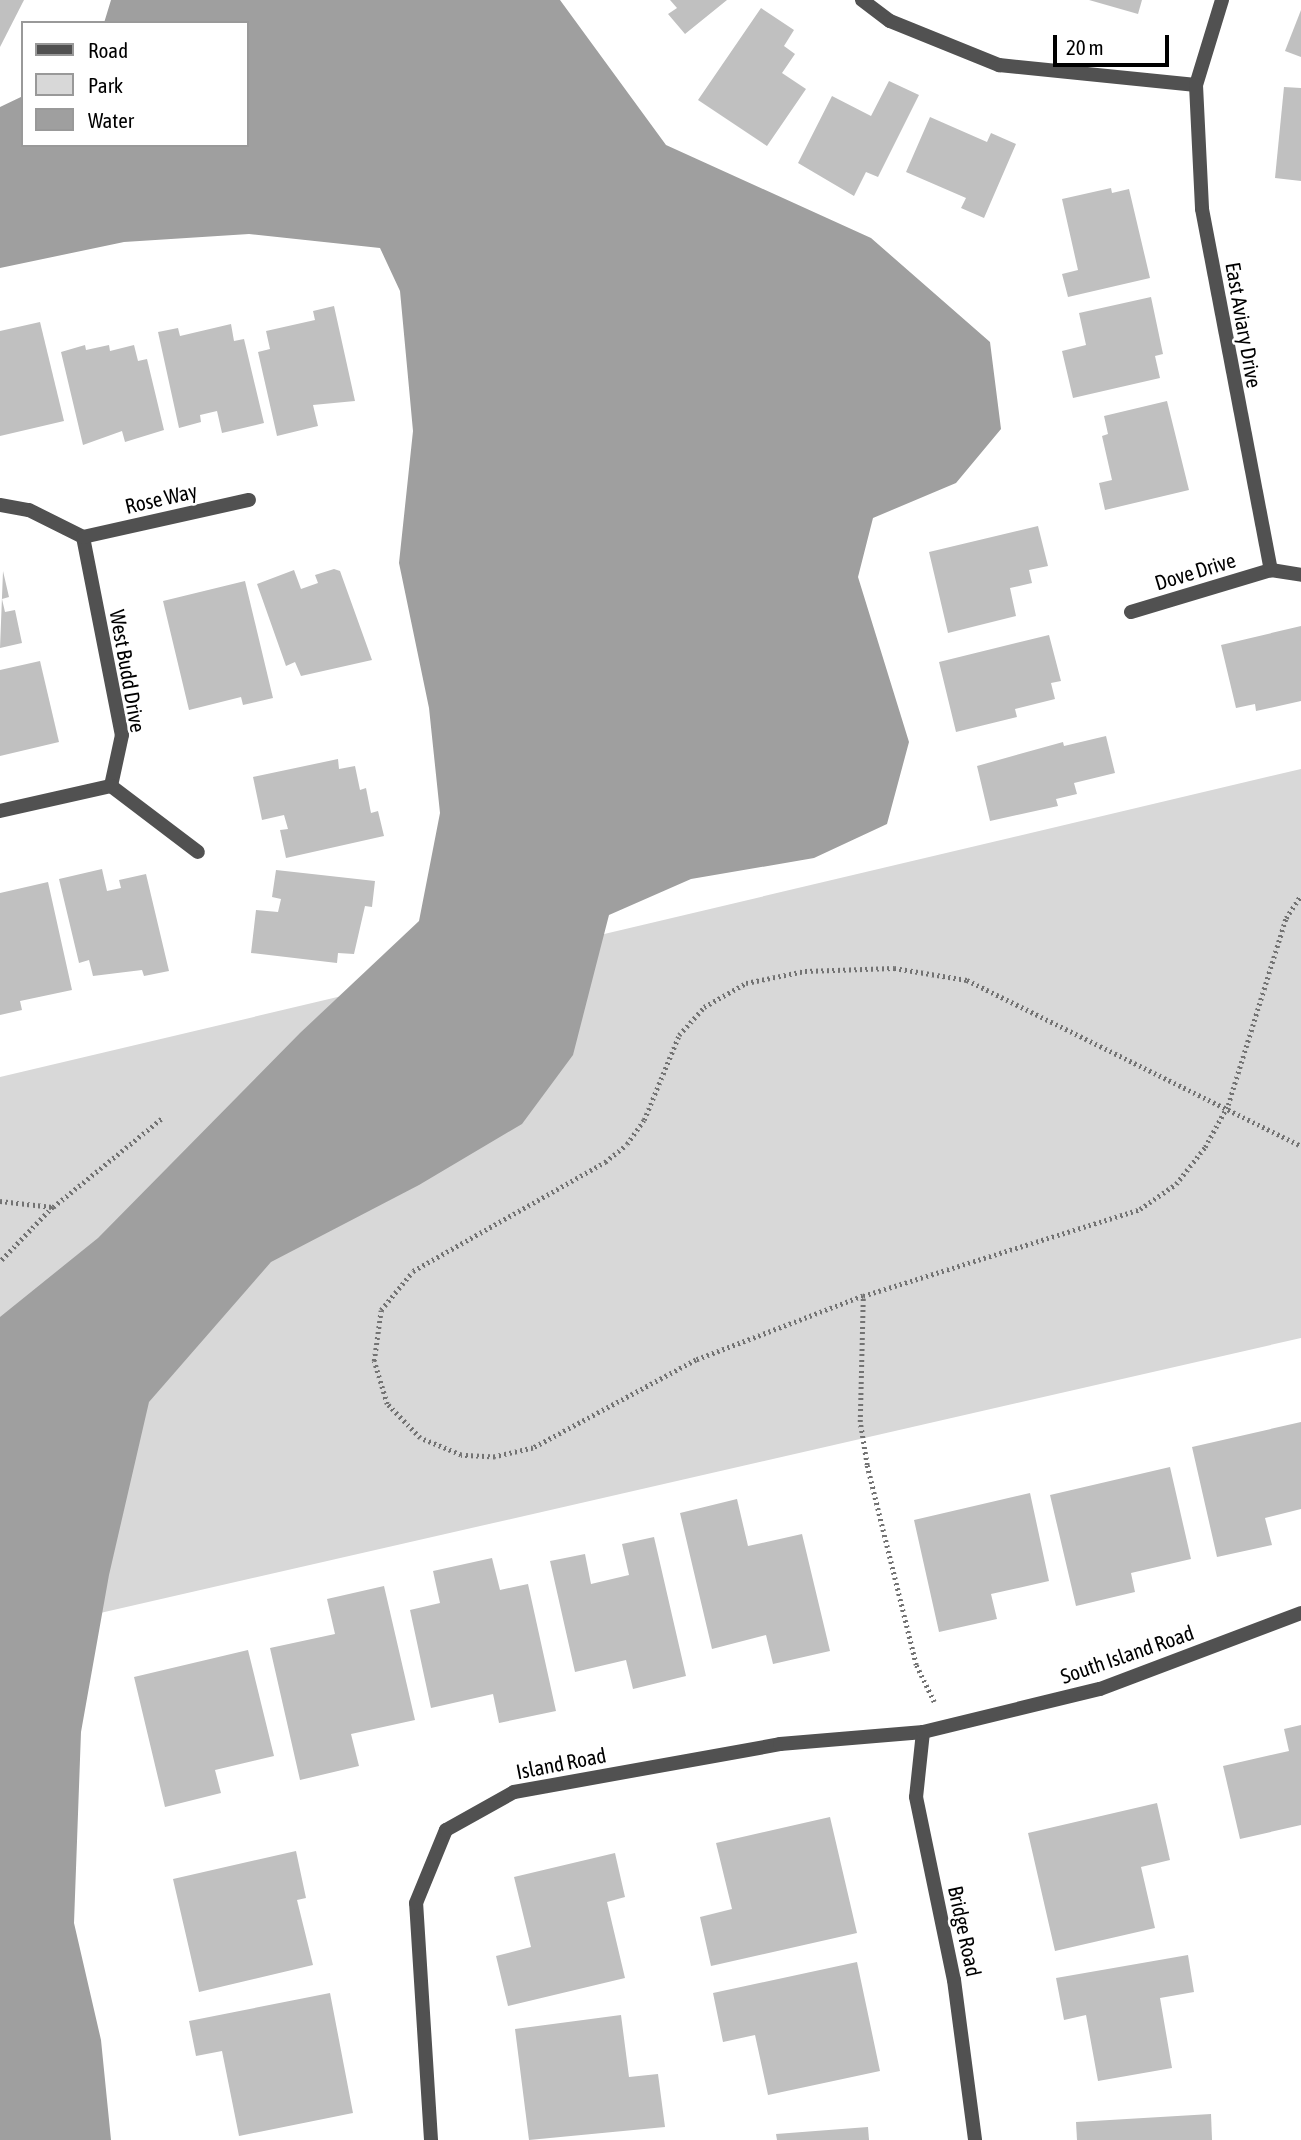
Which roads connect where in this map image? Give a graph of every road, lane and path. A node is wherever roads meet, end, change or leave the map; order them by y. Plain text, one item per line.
1 (862, 0) edge
2 (1222, 0) edge
3 (1196, 85) junction
4 (249, 500) dead end
5 (0, 505) edge
6 (83, 537) junction
7 (1271, 570) junction
8 (1301, 575) edge
9 (1130, 612) dead end
10 (111, 786) junction
11 (0, 811) edge
12 (198, 852) dead end
13 (1301, 895) edge
14 (1228, 1105) junction
15 (162, 1118) dead end
16 (1301, 1146) edge
17 (0, 1201) edge
18 (53, 1207) junction
19 (0, 1262) edge
20 (863, 1296) junction
21 (1301, 1613) edge
22 (934, 1703) dead end
23 (923, 1732) junction
24 (432, 2140) edge
25 (975, 2140) edge

1 - 3 street
2 - 3 street, East Aviary Drive
3 - 7 street, East Aviary Drive
4 - 6 street, Rose Way
5 - 6 street
6 - 10 street, West Budd Drive
7 - 8 street
7 - 9 street, Dove Drive
10 - 11 street
10 - 12 street
13 - 14 path
14 - 16 path
14 - 20 path
14 - 20 path
15 - 18 path
17 - 18 path
18 - 19 path
20 - 22 path
21 - 23 street, South Island Road
23 - 24 street, Island Road
23 - 25 street, Bridge Road

